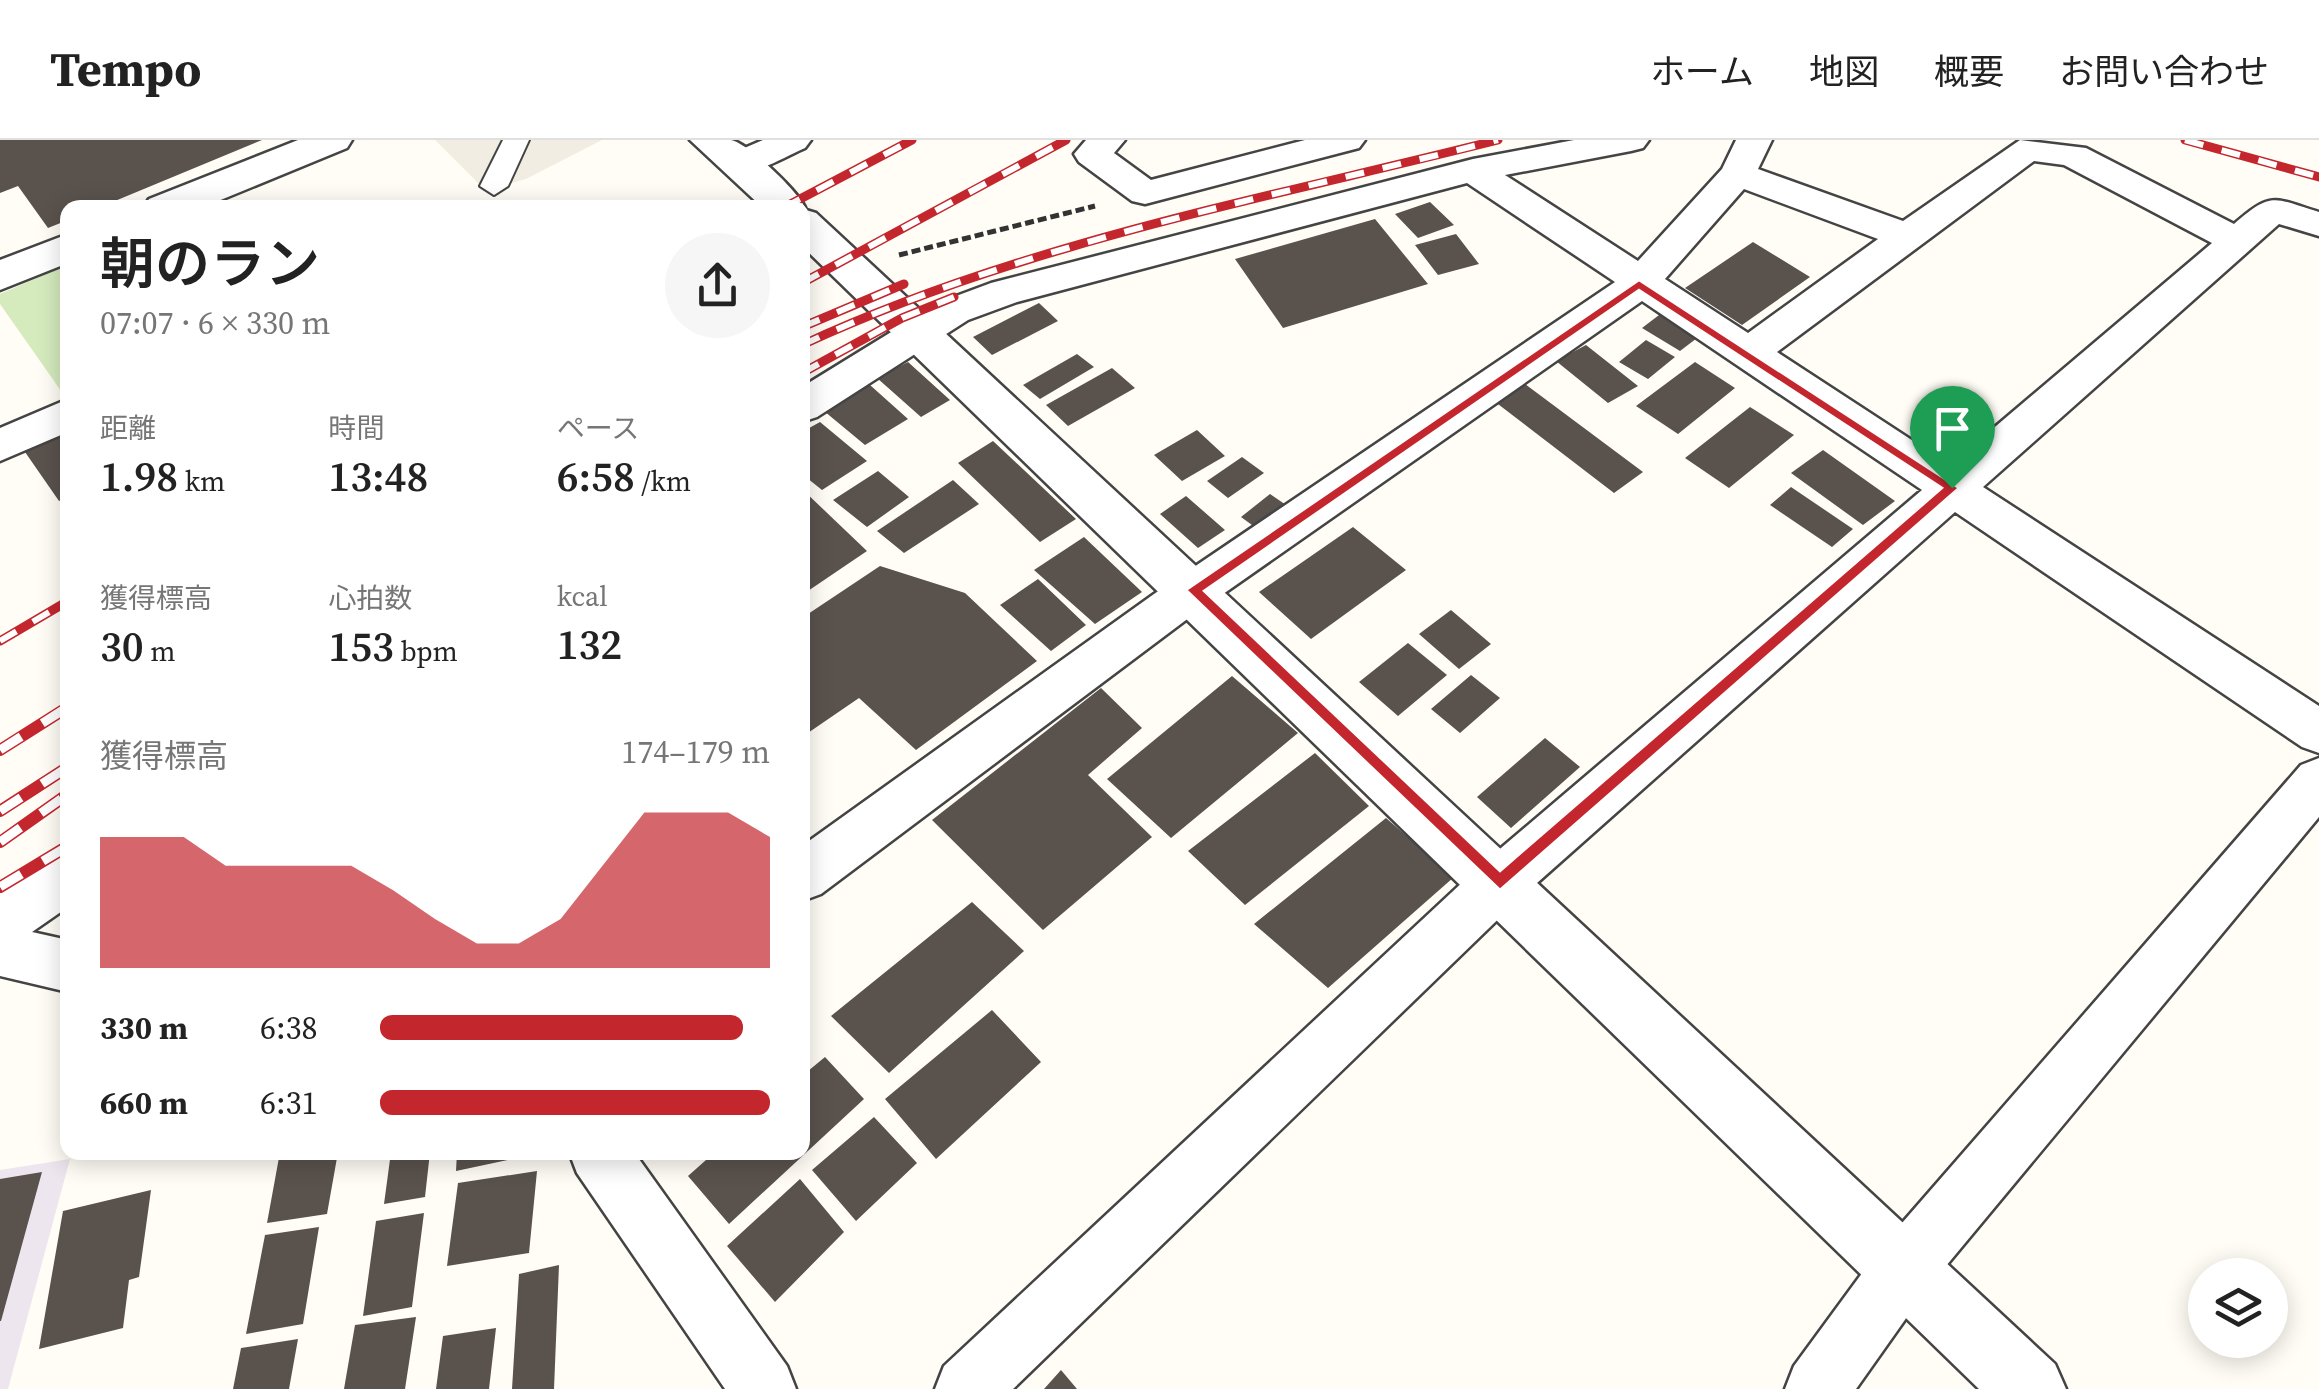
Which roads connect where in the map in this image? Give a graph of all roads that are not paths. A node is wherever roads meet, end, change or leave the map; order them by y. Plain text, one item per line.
1 (333, 140) edge
2 (516, 140) edge
3 (793, 140) edge
4 (1107, 140) edge
5 (1347, 140) edge
6 (1630, 140) edge
7 (725, 152) edge
8 (1746, 157) edge
9 (1473, 170) junction
10 (494, 186) dead end
11 (210, 199) edge
12 (778, 200) edge
13 (2319, 224) edge
14 (810, 230) edge
15 (1906, 236) junction
16 (2238, 241) junction
17 (60, 251) edge
18 (0, 276) edge
19 (1639, 284) junction
20 (919, 334) junction
21 (1747, 354) junction
22 (810, 402) edge
23 (60, 418) edge
24 (0, 446) edge
25 (1952, 488) junction
26 (1194, 590) junction
27 (2319, 732) edge
28 (2319, 780) edge
29 (810, 871) edge
30 (60, 882) edge
31 (1500, 882) junction
32 (0, 924) edge
33 (0, 951) edge
34 (60, 964) edge
35 (604, 1160) edge
36 (1904, 1268) junction
37 (764, 1389) edge
38 (967, 1389) edge
39 (1817, 1389) edge
40 (2030, 1389) edge

1 - 11 street
2 - 10 street
3 - 7 street
4 - 5 street
6 - 9 street
7 - 12 street
8 - 15 street
8 - 19 street
9 - 19 street
9 - 20 street
13 - 16 street
14 - 20 street
15 - 16 street
15 - 21 street
16 - 25 street
17 - 18 street
19 - 21 street
19 - 26 street
20 - 22 street
20 - 26 street
21 - 25 street
23 - 24 street
25 - 27 street
25 - 31 street
26 - 29 street
26 - 31 street
28 - 36 street
30 - 32 street
31 - 36 street
31 - 38 street
33 - 34 street
35 - 37 street
36 - 39 street
36 - 40 street

